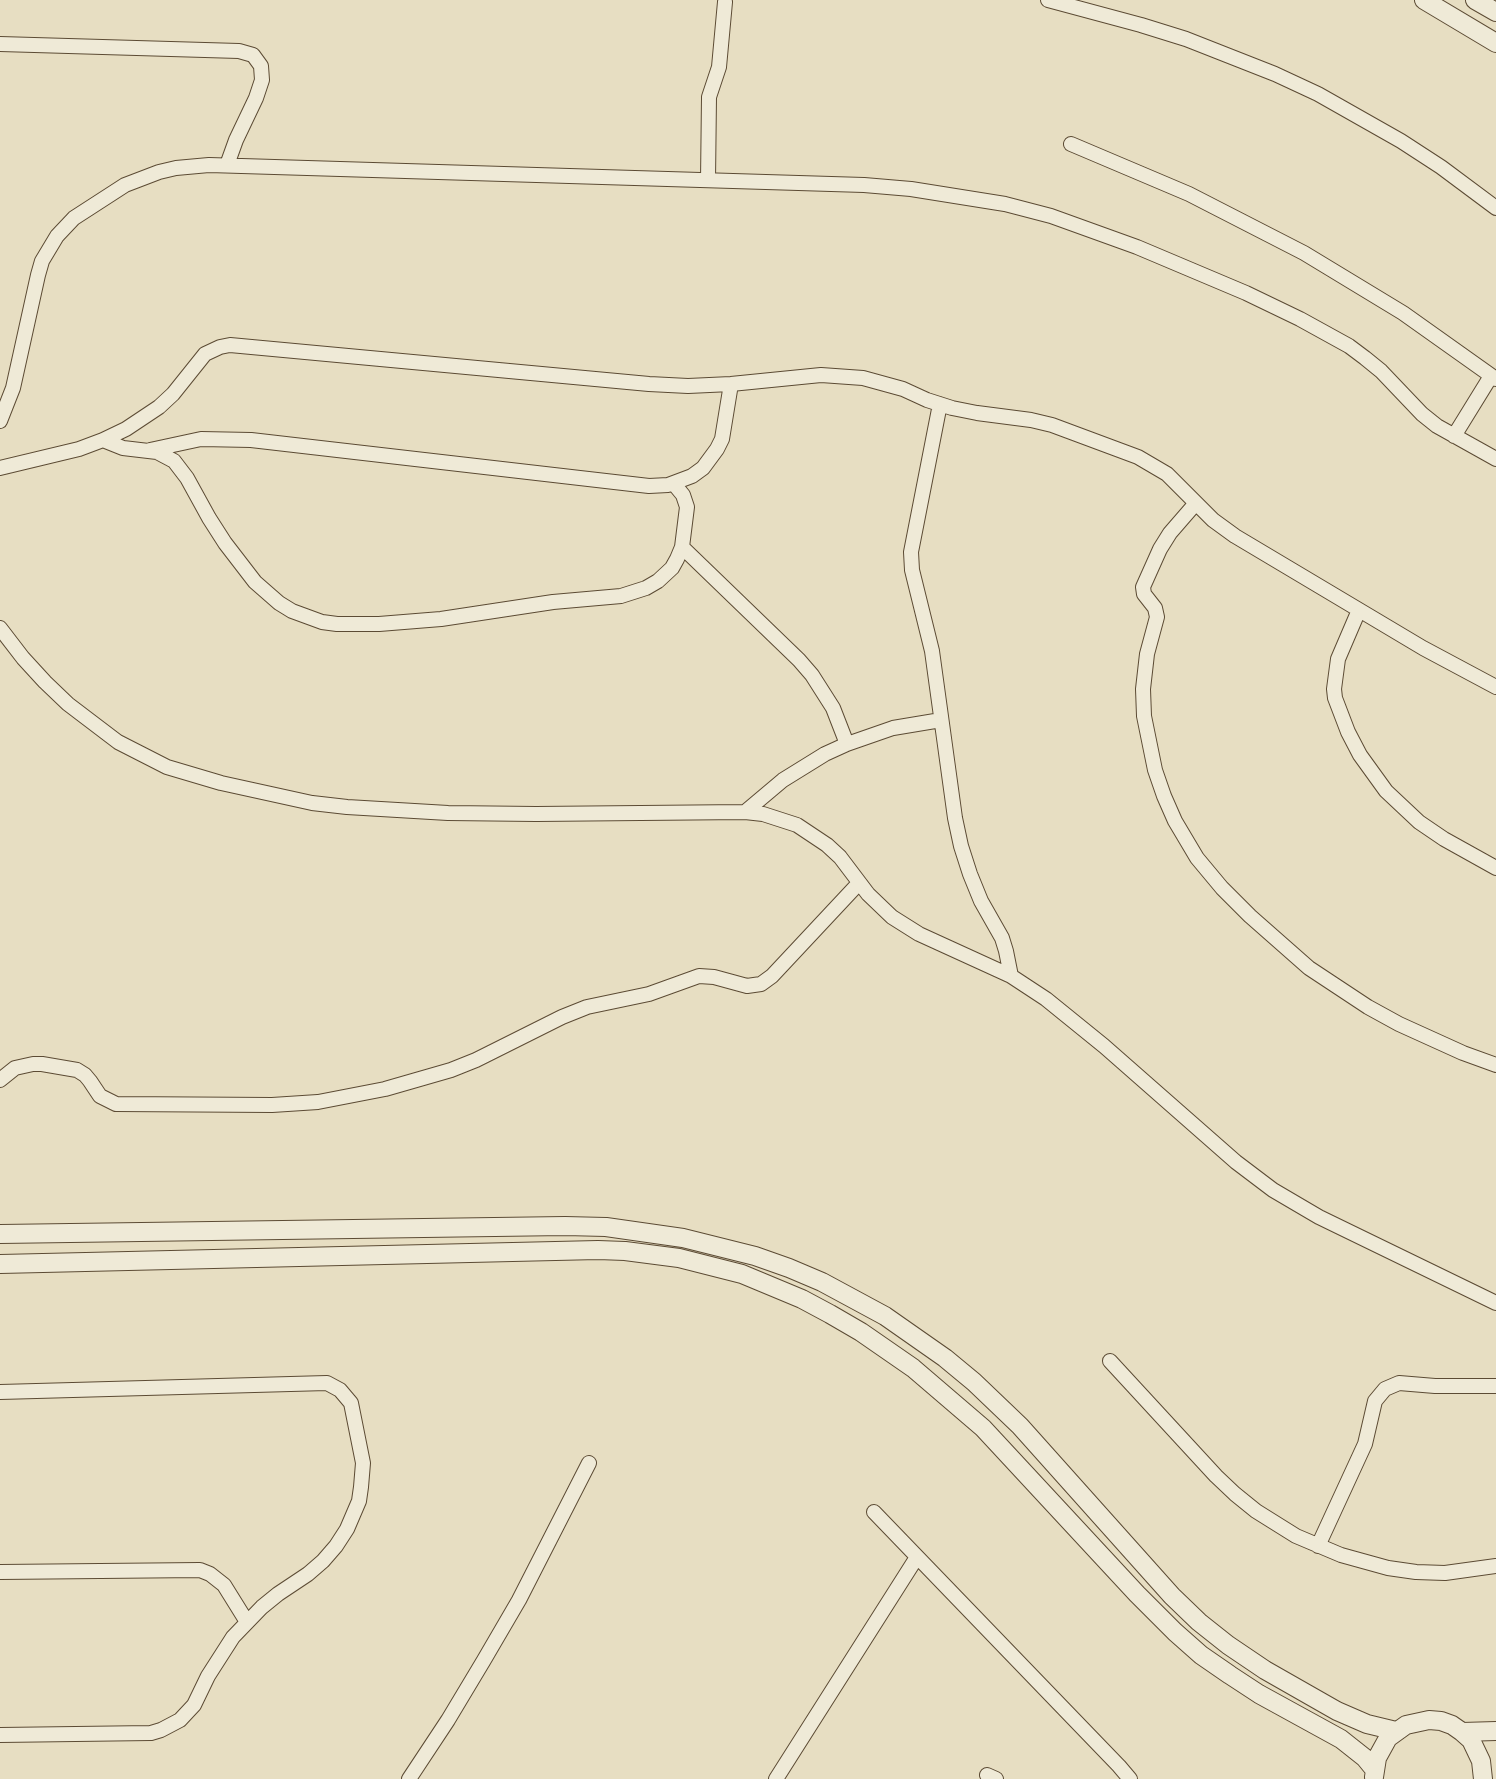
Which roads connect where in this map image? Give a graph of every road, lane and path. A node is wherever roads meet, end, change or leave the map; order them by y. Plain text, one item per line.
1 (1048, 0) edge
2 (1424, 0) edge
3 (1475, 0) edge
4 (725, 2) dead end
5 (1496, 12) edge
6 (1496, 43) edge
7 (0, 44) edge
8 (1071, 144) dead end
9 (227, 165) junction
10 (708, 180) junction
11 (1496, 208) edge
12 (1494, 378) edge
13 (731, 384) junction
14 (940, 404) junction
15 (0, 421) edge
16 (1454, 436) junction
17 (103, 440) junction
18 (150, 450) junction
19 (1496, 459) edge
20 (0, 468) edge
21 (674, 484) junction
22 (1196, 503) junction
23 (682, 547) junction
24 (1359, 610) junction
25 (0, 628) edge
26 (1496, 687) edge
27 (941, 720) junction
28 (847, 744) junction
29 (745, 812) junction
30 (1496, 868) edge
31 (859, 883) junction
32 (1011, 976) junction
33 (1496, 1065) edge
34 (0, 1080) edge
35 (0, 1234) edge
36 (0, 1264) edge
37 (1496, 1303) edge
38 (1110, 1361) dead end
39 (1496, 1386) edge
40 (0, 1392) edge
41 (589, 1463) dead end
42 (874, 1512) dead end
43 (1318, 1546) junction
44 (917, 1557) junction
45 (1496, 1566) edge
46 (0, 1572) edge
47 (247, 1622) junction
48 (1396, 1731) junction
49 (1496, 1731) edge
50 (1462, 1732) junction
51 (0, 1735) edge
52 (1496, 1770) edge
53 (1374, 1774) edge
54 (408, 1779) edge
55 (776, 1779) edge
56 (1130, 1779) edge
57 (1483, 1779) edge

1 - 11 street
2 - 6 street
3 - 5 street
4 - 10 street
7 - 9 street
8 - 12 street
9 - 10 street
9 - 15 street
10 - 16 street
12 - 16 street
13 - 14 street
13 - 17 street
13 - 21 street
14 - 22 street
14 - 27 street
16 - 19 street
17 - 18 street
17 - 20 street
18 - 21 street
18 - 23 street
21 - 23 street
22 - 24 street
22 - 33 street
23 - 28 street
24 - 26 street
24 - 30 street
25 - 29 street
27 - 28 street
27 - 32 street
28 - 29 street
29 - 31 street
31 - 32 street
31 - 34 street
32 - 37 street
35 - 48 street
36 - 53 street
38 - 43 street
39 - 43 street
40 - 47 street
41 - 54 street
42 - 44 street
43 - 45 street
44 - 55 street
44 - 56 street
46 - 47 street
47 - 51 street
48 - 50 street
48 - 53 street
49 - 50 street
50 - 57 street
52 - 57 street

